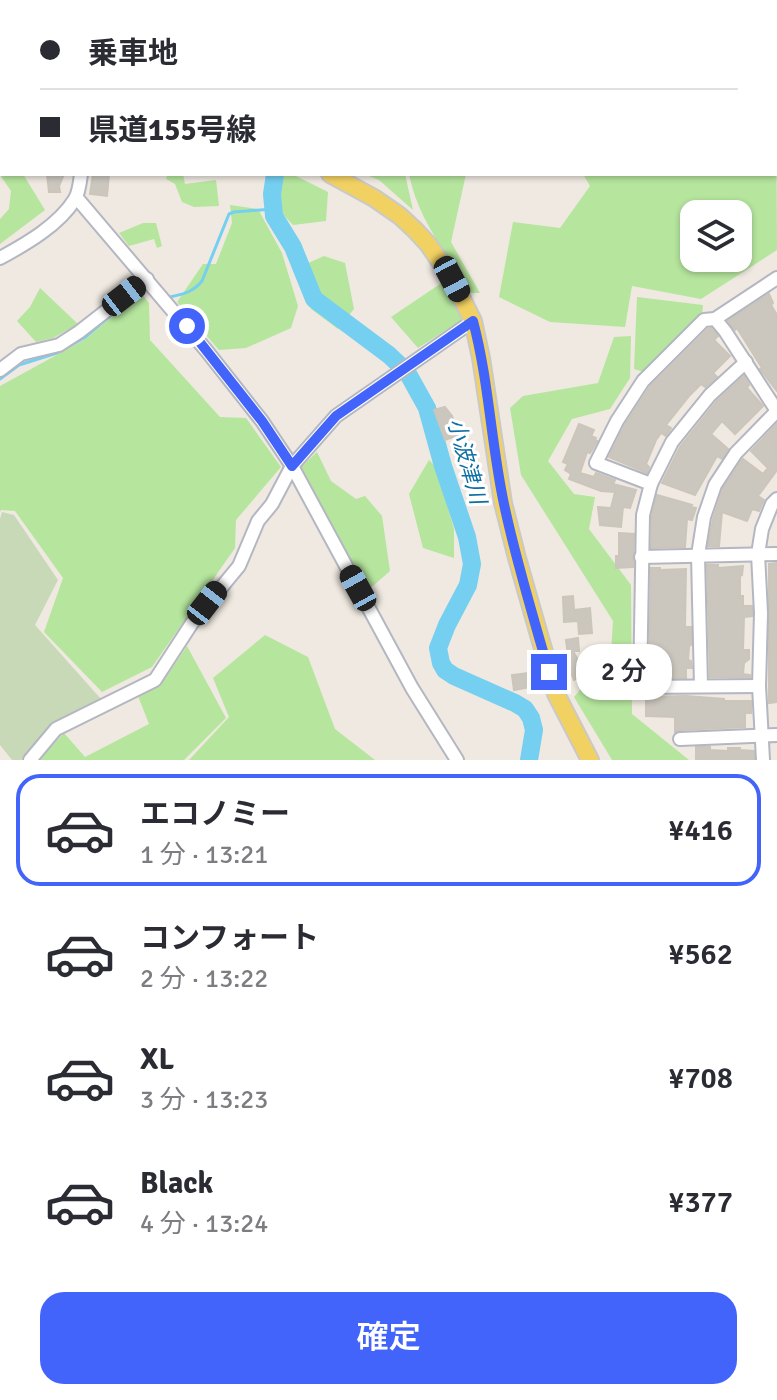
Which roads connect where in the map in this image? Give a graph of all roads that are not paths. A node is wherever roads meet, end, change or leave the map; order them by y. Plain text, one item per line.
1 (81, 176) edge
2 (334, 176) edge
3 (76, 197) junction
4 (0, 258) edge
5 (147, 279) junction
6 (772, 281) edge
7 (777, 296) edge
8 (715, 319) junction
9 (473, 321) junction
10 (746, 362) junction
11 (0, 370) edge
12 (777, 411) edge
13 (292, 466) junction
14 (651, 484) junction
15 (777, 499) edge
16 (758, 554) junction
17 (777, 554) edge
18 (698, 555) junction
19 (641, 557) junction
20 (701, 686) junction
21 (759, 686) junction
22 (760, 735) junction
23 (777, 735) edge
24 (680, 739) dead end
25 (30, 760) edge
26 (457, 760) edge
27 (590, 760) edge
28 (763, 760) edge

1 - 3 street
2 - 9 main road
3 - 4 street
3 - 5 street
5 - 11 street
5 - 13 street
6 - 7 street
6 - 8 street
8 - 10 street
8 - 14 street
9 - 13 street
9 - 27 main road
10 - 12 street
10 - 14 street
12 - 18 street
13 - 25 street
13 - 26 street
14 - 19 street
15 - 16 street
16 - 17 street
16 - 18 street
16 - 21 street
18 - 19 street
18 - 20 street
19 - 20 street
20 - 21 street
21 - 22 street
22 - 23 street
22 - 24 street
22 - 28 street

